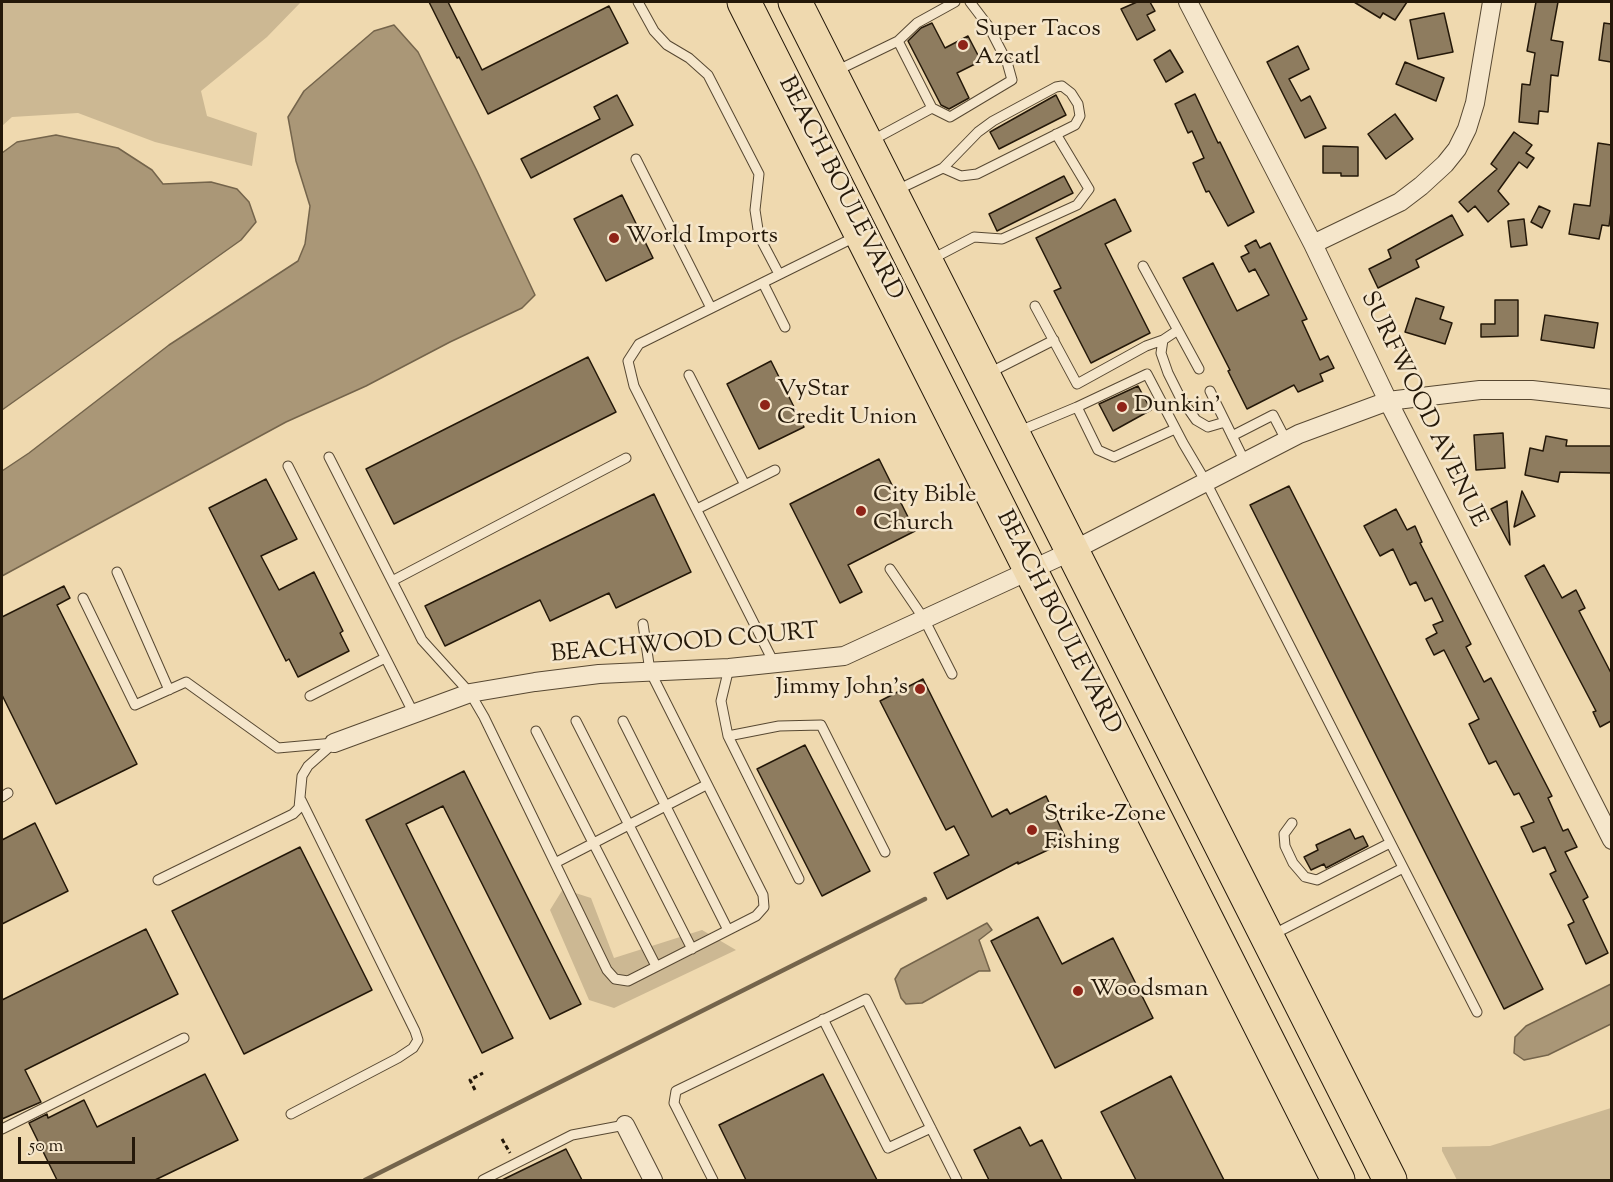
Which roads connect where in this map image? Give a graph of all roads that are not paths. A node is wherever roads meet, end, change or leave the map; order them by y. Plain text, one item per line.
1 (638, 2) edge
2 (744, 2) edge
3 (795, 2) edge
4 (955, 2) edge
5 (970, 2) edge
6 (1188, 2) edge
7 (1492, 2) edge
8 (898, 40) junction
9 (831, 73) junction
10 (932, 108) junction
11 (1056, 134) junction
12 (867, 143) junction
13 (636, 159) dead end
14 (943, 168) junction
15 (892, 193) junction
16 (861, 234) junction
17 (1313, 244) junction
18 (926, 262) junction
19 (1143, 266) dead end
20 (779, 274) junction
21 (763, 283) junction
22 (1035, 306) dead end
23 (711, 308) junction
24 (785, 327) dead end
25 (1178, 330) junction
26 (1054, 340) junction
27 (1163, 340) junction
28 (1199, 369) dead end
29 (689, 375) dead end
30 (984, 375) junction
31 (1210, 391) dead end
32 (1611, 399) edge
33 (1388, 401) junction
34 (1077, 407) junction
35 (1225, 422) junction
36 (1175, 429) junction
37 (1013, 433) junction
38 (1232, 436) junction
39 (1286, 440) junction
40 (329, 457) dead end
41 (626, 458) dead end
42 (1245, 462) junction
43 (288, 466) dead end
44 (775, 470) dead end
45 (1206, 482) junction
46 (745, 485) junction
47 (696, 509) junction
48 (1072, 551) junction
49 (890, 569) dead end
50 (1030, 570) junction
51 (117, 572) dead end
52 (392, 581) junction
53 (83, 598) dead end
54 (924, 619) junction
55 (643, 624) dead end
56 (385, 658) junction
57 (774, 663) junction
58 (729, 668) junction
59 (650, 671) junction
60 (952, 674) dead end
61 (169, 690) junction
62 (470, 693) junction
63 (310, 696) dead end
64 (414, 714) junction
65 (576, 721) dead end
66 (623, 721) dead end
67 (536, 731) dead end
68 (728, 736) junction
69 (334, 743) junction
70 (706, 785) junction
71 (301, 800) junction
72 (665, 806) junction
73 (1292, 823) dead end
74 (629, 825) junction
75 (1611, 840) edge
76 (593, 843) junction
77 (1390, 843) junction
78 (885, 852) dead end
79 (555, 863) junction
80 (1403, 868) junction
81 (799, 879) dead end
82 (158, 880) dead end
83 (728, 930) junction
84 (1267, 938) junction
85 (692, 948) junction
86 (656, 966) junction
87 (1477, 1012) dead end
88 (823, 1019) junction
89 (184, 1038) dead end
90 (291, 1114) dead end
91 (625, 1125) joint
92 (930, 1128) junction
93 (2, 1129) edge
94 (483, 1180) edge
95 (653, 1180) edge
96 (713, 1180) edge
97 (957, 1180) edge
98 (1338, 1180) edge
99 (1390, 1180) edge

1 - 20 lane
2 - 16 highway, BEACH BOULEVARD
3 - 9 highway
4 - 8 lane
5 - 10 lane
6 - 17 street, SURFWOOD AVENUE
7 - 17 street
8 - 9 lane
8 - 10 lane
9 - 12 highway
10 - 12 lane
11 - 14 lane
11 - 14 lane
11 - 18 lane
12 - 15 highway
13 - 23 lane
14 - 15 lane
15 - 18 highway
16 - 20 lane
16 - 50 highway, BEACH BOULEVARD
17 - 33 street, SURFWOOD AVENUE
18 - 30 highway
19 - 25 lane
20 - 21 lane
21 - 23 lane
21 - 24 lane
22 - 26 lane
23 - 47 lane
25 - 27 lane
25 - 28 lane
26 - 27 lane
26 - 30 lane
27 - 35 lane
29 - 46 lane
30 - 37 highway
31 - 35 lane
32 - 33 street, BEACHWOOD COURT
33 - 39 street, BEACHWOOD COURT
33 - 75 street, SURFWOOD AVENUE
34 - 36 lane
34 - 36 lane
34 - 37 lane
35 - 38 lane
36 - 45 lane
37 - 48 highway
38 - 39 lane
38 - 42 lane
39 - 42 street, BEACHWOOD COURT
40 - 52 lane
41 - 52 lane
42 - 45 street, BEACHWOOD COURT
43 - 56 lane
44 - 46 lane
45 - 48 street, BEACHWOOD COURT
45 - 77 lane
46 - 47 lane
47 - 57 lane
48 - 50 street, BEACHWOOD COURT
48 - 84 highway
49 - 54 lane
50 - 54 street, BEACHWOOD COURT
50 - 98 highway, BEACH BOULEVARD
51 - 61 lane
52 - 62 lane
53 - 61 lane
54 - 57 street, BEACHWOOD COURT
54 - 60 lane
55 - 59 lane
56 - 63 lane
56 - 64 lane
57 - 58 street, BEACHWOOD COURT
58 - 59 street, BEACHWOOD COURT
58 - 68 lane
59 - 62 street, BEACHWOOD COURT
59 - 70 lane
61 - 69 lane
62 - 64 street, BEACHWOOD COURT
62 - 79 lane
64 - 69 street, BEACHWOOD COURT
65 - 74 lane
66 - 72 lane
67 - 76 lane
68 - 78 lane
68 - 81 lane
69 - 71 lane
70 - 72 lane
70 - 83 lane
71 - 82 lane
71 - 90 lane
72 - 74 lane
72 - 83 lane
73 - 77 lane
74 - 76 lane
74 - 85 lane
76 - 79 lane
76 - 86 lane
77 - 80 lane
79 - 86 lane
80 - 84 lane
80 - 87 lane
83 - 85 lane
84 - 99 highway
85 - 86 lane
88 - 92 lane
88 - 92 lane
88 - 96 lane
89 - 93 lane
91 - 94 lane
91 - 95 street
92 - 97 lane

